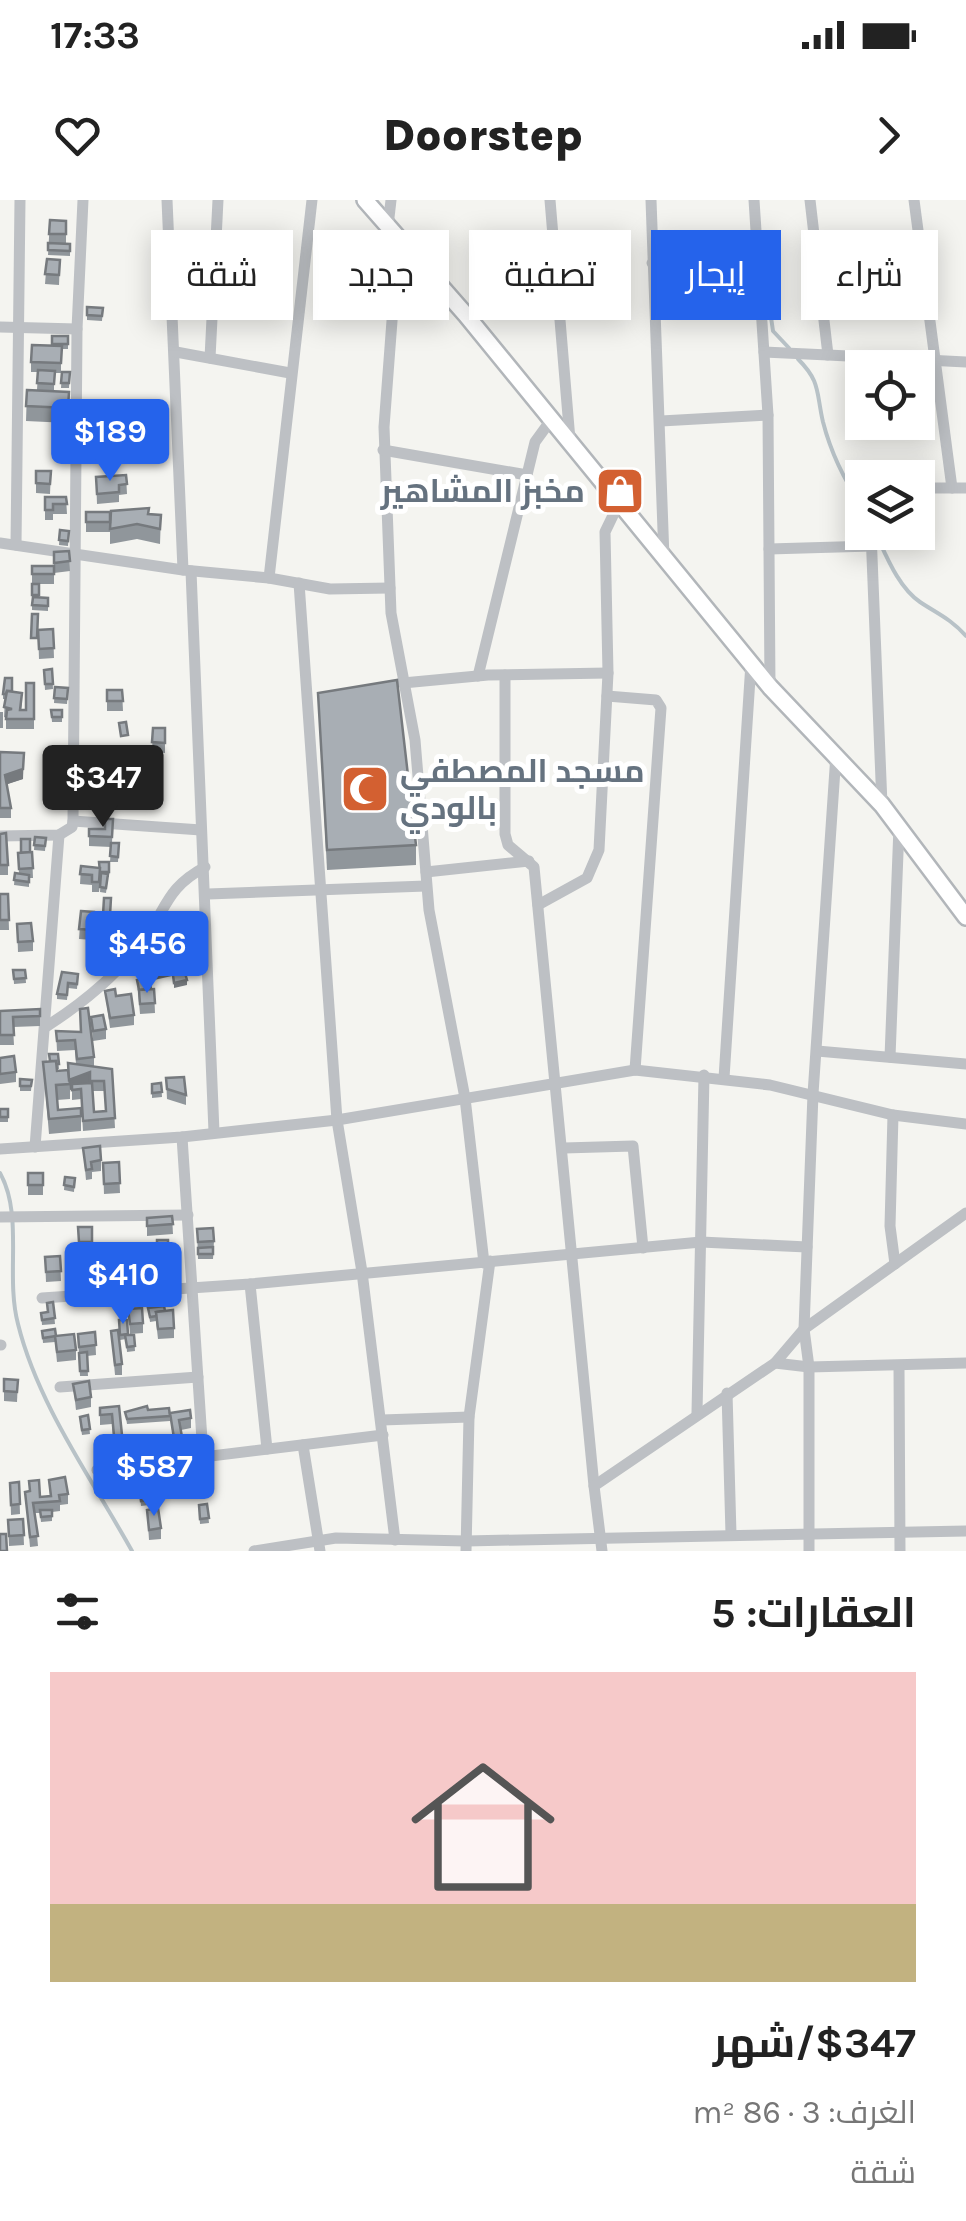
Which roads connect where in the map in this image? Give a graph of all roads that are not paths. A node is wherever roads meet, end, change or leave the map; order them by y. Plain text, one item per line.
1 (20, 200) edge
2 (83, 200) edge
3 (166, 200) edge
4 (218, 200) edge
5 (312, 200) edge
6 (365, 200) edge
7 (391, 200) edge
8 (550, 200) edge
9 (651, 200) edge
10 (754, 200) edge
11 (810, 200) edge
12 (914, 200) edge
13 (388, 226) junction
14 (392, 230) edge
15 (651, 230) edge
16 (756, 230) edge
17 (449, 298) edge
18 (392, 320) edge
19 (655, 320) edge
20 (762, 320) edge
21 (0, 327) edge
22 (17, 328) junction
23 (77, 329) junction
24 (933, 350) edge
25 (176, 352) junction
26 (764, 352) junction
27 (828, 355) junction
28 (845, 356) edge
29 (210, 358) junction
30 (935, 362) joint
31 (966, 362) edge
32 (290, 372) junction
33 (768, 415) junction
34 (551, 420) junction
35 (661, 422) junction
36 (570, 443) junction
37 (383, 450) junction
38 (527, 475) junction
39 (959, 488) edge
40 (619, 503) junction
41 (845, 542) edge
42 (0, 543) edge
43 (16, 545) junction
44 (769, 549) junction
45 (871, 550) edge
46 (77, 553) junction
47 (664, 558) junction
48 (187, 570) junction
49 (269, 578) junction
50 (299, 583) junction
51 (390, 588) junction
52 (750, 662) junction
53 (608, 674) junction
54 (506, 675) junction
55 (478, 676) junction
56 (403, 683) junction
57 (770, 687) junction
58 (607, 696) junction
59 (836, 754) junction
60 (882, 805) junction
61 (73, 821) junction
62 (900, 827) junction
63 (201, 830) junction
64 (59, 835) junction
65 (0, 836) edge
66 (529, 861) junction
67 (205, 867) junction
68 (426, 872) junction
69 (426, 886) junction
70 (321, 890) junction
71 (208, 894) junction
72 (538, 906) junction
73 (966, 917) edge
74 (47, 1026) junction
75 (817, 1051) junction
76 (890, 1057) junction
77 (966, 1064) edge
78 (636, 1070) junction
79 (704, 1076) junction
80 (724, 1078) junction
81 (557, 1082) junction
82 (813, 1094) junction
83 (465, 1098) junction
84 (893, 1115) junction
85 (337, 1120) junction
86 (966, 1124) edge
87 (214, 1132) junction
88 (182, 1138) junction
89 (35, 1146) junction
90 (564, 1148) junction
91 (0, 1150) edge
92 (966, 1213) edge
93 (188, 1215) junction
94 (0, 1217) edge
95 (701, 1242) junction
96 (808, 1247) junction
97 (643, 1248) junction
98 (575, 1254) junction
99 (487, 1262) junction
100 (895, 1264) junction
101 (362, 1272) junction
102 (250, 1284) junction
103 (193, 1288) junction
104 (42, 1298) dead end
105 (804, 1328) junction
106 (774, 1362) junction
107 (966, 1363) edge
108 (899, 1367) junction
109 (809, 1368) junction
110 (198, 1376) junction
111 (60, 1387) dead end
112 (727, 1393) junction
113 (697, 1413) junction
114 (468, 1417) junction
115 (382, 1420) junction
116 (383, 1435) junction
117 (303, 1445) junction
118 (267, 1449) junction
119 (204, 1456) junction
120 (97, 1470) dead end
121 (594, 1486) junction
122 (966, 1531) edge
123 (900, 1532) junction
124 (809, 1533) junction
125 (715, 1534) junction
126 (731, 1534) junction
127 (395, 1540) junction
128 (601, 1544) edge
129 (319, 1546) edge
130 (466, 1546) edge
131 (513, 1546) edge
132 (254, 1551) edge
133 (716, 1551) edge
134 (809, 1551) edge
135 (900, 1551) edge

1 - 22 street
2 - 23 street
3 - 25 street
4 - 29 street
5 - 32 street
6 - 13 street
7 - 13 street
8 - 36 street
9 - 15 street
10 - 16 street
11 - 27 street
12 - 24 street
13 - 14 street
17 - 34 street
18 - 37 street
19 - 35 street
20 - 26 street
21 - 22 street
22 - 23 street
22 - 43 street
23 - 46 street
25 - 29 street
25 - 48 street
26 - 27 street
26 - 33 street
27 - 28 street
29 - 32 street
30 - 31 street
30 - 39 street
32 - 49 street
33 - 35 street
33 - 44 street
34 - 36 street
34 - 38 street
35 - 47 street
36 - 40 street
37 - 38 street
37 - 51 street
38 - 55 street
40 - 47 street
40 - 53 street
41 - 44 street
42 - 43 street
43 - 46 street
44 - 57 street
45 - 60 street
46 - 48 street
46 - 61 street
47 - 52 street
48 - 49 street
48 - 63 street
49 - 50 street
50 - 51 street
50 - 70 street
51 - 56 street
52 - 57 street
52 - 80 street
53 - 54 street
53 - 58 street
54 - 55 street
54 - 66 street
55 - 56 street
56 - 68 street
57 - 59 street
58 - 72 street
58 - 78 street
59 - 60 street
59 - 75 street
60 - 62 street
61 - 63 street
61 - 64 street
62 - 73 street
62 - 76 street
63 - 67 street
64 - 65 street
64 - 74 street
66 - 68 street
66 - 72 street
67 - 71 street
67 - 74 street
68 - 69 street
69 - 70 street
69 - 83 street
70 - 71 street
70 - 85 street
71 - 87 street
72 - 81 street
74 - 89 street
75 - 76 street
75 - 82 street
76 - 77 street
78 - 79 street
78 - 81 street
79 - 80 street
79 - 95 street
80 - 82 street
81 - 83 street
81 - 90 street
82 - 84 street
82 - 96 street
83 - 85 street
83 - 99 street
84 - 86 street
84 - 100 street
85 - 87 street
85 - 101 street
87 - 88 street
88 - 89 street
88 - 93 street
89 - 91 street
90 - 97 street
90 - 98 street
92 - 100 street
93 - 94 street
93 - 103 street
95 - 96 street
95 - 97 street
95 - 113 street
96 - 105 street
97 - 98 street
98 - 99 street
98 - 121 street
99 - 101 street
99 - 114 street
100 - 105 street
101 - 102 street
101 - 115 street
102 - 103 street
102 - 118 street
103 - 104 street
103 - 110 street
105 - 106 street
105 - 109 street
106 - 109 street
106 - 112 street
107 - 108 street
108 - 109 street
108 - 123 street
109 - 124 street
110 - 111 street
110 - 119 street
112 - 113 street
112 - 126 street
113 - 121 street
114 - 115 street
114 - 130 street
115 - 116 street
116 - 117 street
116 - 127 street
117 - 118 street
117 - 129 street
118 - 119 street
119 - 120 street
121 - 128 street
122 - 123 street
123 - 124 street
123 - 135 street
124 - 126 street
124 - 134 street
125 - 126 street
125 - 128 street
125 - 133 street
127 - 129 street
127 - 130 street
128 - 131 street
129 - 132 street
130 - 131 street

